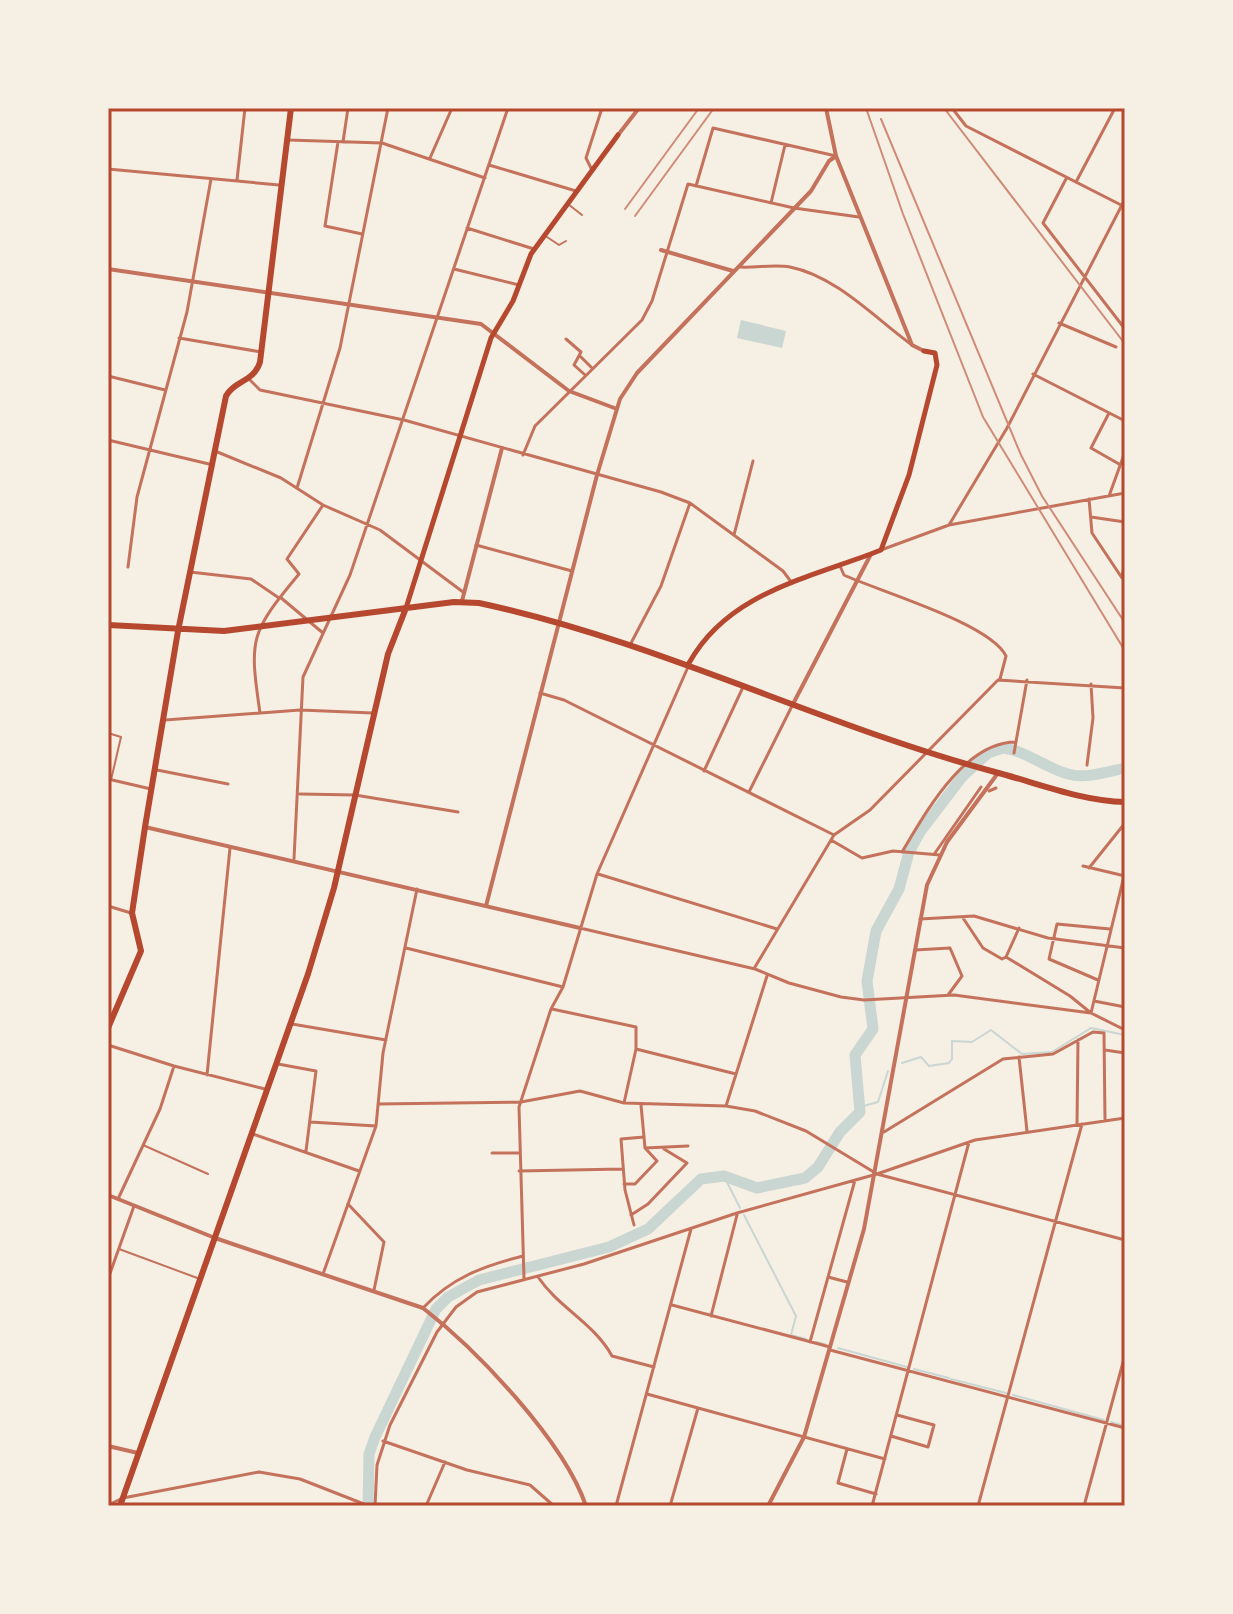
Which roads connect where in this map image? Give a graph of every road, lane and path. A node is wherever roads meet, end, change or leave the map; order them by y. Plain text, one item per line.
1 (245, 108) edge
2 (291, 108) edge
3 (348, 108) edge
4 (388, 108) edge
5 (452, 108) edge
6 (508, 108) edge
7 (602, 108) edge
8 (639, 108) edge
9 (826, 108) edge
10 (952, 108) edge
11 (1115, 108) edge
12 (618, 135) joint
13 (288, 140) junction
14 (341, 142) junction
15 (382, 143) junction
16 (785, 145) junction
17 (836, 156) junction
18 (430, 158) junction
19 (489, 165) junction
20 (108, 169) edge
21 (592, 170) junction
22 (485, 178) junction
23 (1067, 178) junction
24 (211, 179) junction
25 (237, 181) junction
26 (1076, 182) junction
27 (282, 185) junction
28 (696, 186) junction
29 (576, 191) junction
30 (1125, 199) edge
31 (568, 203) junction
32 (771, 203) junction
33 (1123, 206) edge
34 (794, 208) junction
35 (582, 215) dead end
36 (862, 217) junction
37 (467, 228) junction
38 (362, 234) junction
39 (545, 235) junction
40 (566, 241) dead end
41 (534, 249) junction
42 (664, 250) junction
43 (108, 269) edge
44 (454, 269) junction
45 (735, 269) junction
46 (1084, 275) junction
47 (193, 282) junction
48 (519, 285) junction
49 (269, 292) junction
50 (346, 303) junction
51 (437, 317) junction
52 (1059, 323) junction
53 (1125, 329) edge
54 (494, 331) junction
55 (179, 338) junction
56 (566, 339) dead end
57 (912, 345) junction
58 (1116, 347) dead end
59 (924, 351) joint
60 (261, 352) junction
61 (581, 357) junction
62 (591, 367) junction
63 (584, 374) junction
64 (1033, 374) junction
65 (108, 376) edge
66 (249, 379) junction
67 (165, 390) junction
68 (569, 391) junction
69 (323, 404) junction
70 (617, 409) junction
71 (1109, 413) junction
72 (404, 420) junction
73 (1125, 421) edge
74 (460, 436) junction
75 (108, 440) edge
76 (149, 448) junction
77 (502, 448) junction
78 (215, 451) junction
79 (1125, 452) edge
80 (523, 455) junction
81 (753, 461) dead end
82 (1119, 464) junction
83 (212, 465) junction
84 (597, 475) junction
85 (297, 488) junction
86 (1125, 493) edge
87 (1109, 496) junction
88 (1089, 499) junction
89 (690, 503) junction
90 (323, 505) junction
91 (1091, 517) junction
92 (1125, 522) edge
93 (367, 524) junction
94 (949, 525) junction
95 (734, 535) junction
96 (476, 545) junction
97 (881, 550) junction
98 (871, 554) junction
99 (421, 561) junction
100 (1125, 561) edge
101 (840, 566) junction
102 (128, 567) dead end
103 (572, 571) junction
104 (190, 572) junction
105 (858, 580) junction
106 (792, 583) junction
107 (463, 597) junction
108 (279, 598) junction
109 (406, 608) junction
110 (332, 619) junction
111 (310, 622) junction
112 (108, 625) edge
113 (558, 625) junction
114 (259, 628) junction
115 (178, 631) junction
116 (324, 634) junction
117 (630, 645) junction
118 (689, 663) junction
119 (1000, 679) junction
120 (1027, 680) junction
121 (1091, 684) junction
122 (744, 685) junction
123 (1125, 688) edge
124 (540, 693) junction
125 (793, 704) junction
126 (300, 710) junction
127 (260, 713) junction
128 (373, 713) junction
129 (163, 720) junction
130 (108, 733) edge
131 (1016, 743) junction
132 (652, 747) junction
133 (925, 753) junction
134 (1014, 753) dead end
135 (1087, 765) dead end
136 (155, 770) junction
137 (704, 771) junction
138 (999, 773) junction
139 (110, 780) edge
140 (228, 784) dead end
141 (981, 787) dead end
142 (996, 788) dead end
143 (152, 789) junction
144 (989, 791) dead end
145 (749, 792) junction
146 (300, 794) junction
147 (355, 795) junction
148 (1125, 802) edge
149 (458, 812) dead end
150 (1125, 823) edge
151 (145, 827) junction
152 (834, 835) junction
153 (831, 840) junction
154 (230, 845) junction
155 (903, 852) junction
156 (937, 854) junction
157 (294, 859) junction
158 (1083, 866) dead end
159 (1089, 868) junction
160 (338, 870) junction
161 (597, 874) junction
162 (1125, 876) edge
163 (417, 889) junction
164 (108, 906) edge
165 (486, 906) junction
166 (132, 913) junction
167 (963, 918) junction
168 (920, 919) junction
169 (1019, 927) junction
170 (580, 928) junction
171 (777, 929) junction
172 (1110, 929) junction
173 (1054, 938) junction
174 (1106, 945) junction
175 (406, 948) junction
176 (1125, 948) edge
177 (915, 950) junction
178 (1006, 957) junction
179 (755, 969) junction
180 (767, 976) junction
181 (1098, 980) junction
182 (563, 987) junction
183 (948, 995) junction
184 (907, 997) junction
185 (1094, 1001) junction
186 (1125, 1007) edge
187 (551, 1009) junction
188 (1091, 1013) junction
189 (1108, 1023) junction
190 (292, 1024) junction
191 (108, 1028) edge
192 (1125, 1030) edge
193 (1104, 1033) junction
194 (386, 1040) junction
195 (1078, 1040) junction
196 (108, 1045) edge
197 (636, 1049) junction
198 (1104, 1050) junction
199 (1125, 1053) edge
200 (1019, 1057) junction
201 (278, 1064) junction
202 (174, 1066) junction
203 (736, 1074) junction
204 (207, 1075) junction
205 (268, 1089) junction
206 (521, 1102) junction
207 (624, 1103) junction
208 (378, 1104) junction
209 (641, 1105) junction
210 (726, 1106) junction
211 (1125, 1118) edge
212 (1105, 1120) junction
213 (310, 1122) junction
214 (1080, 1124) junction
215 (376, 1126) junction
216 (1027, 1131) junction
217 (884, 1132) junction
218 (252, 1133) junction
219 (644, 1137) junction
220 (969, 1142) junction
221 (142, 1145) junction
222 (688, 1146) dead end
223 (645, 1148) junction
224 (663, 1148) junction
225 (306, 1151) junction
226 (492, 1153) dead end
227 (519, 1153) junction
228 (622, 1169) junction
229 (359, 1171) junction
230 (519, 1171) junction
231 (208, 1174) dead end
232 (877, 1174) junction
233 (855, 1179) junction
234 (624, 1184) junction
235 (108, 1195) edge
236 (956, 1195) junction
237 (118, 1199) junction
238 (348, 1204) junction
239 (134, 1206) junction
240 (737, 1213) junction
241 (631, 1215) junction
242 (1055, 1222) junction
243 (634, 1225) dead end
244 (691, 1229) junction
245 (215, 1238) junction
246 (1125, 1240) edge
247 (118, 1248) junction
248 (523, 1256) junction
249 (323, 1274) junction
250 (538, 1277) junction
251 (828, 1277) junction
252 (108, 1279) edge
253 (200, 1279) junction
254 (524, 1280) junction
255 (849, 1283) junction
256 (374, 1290) junction
257 (670, 1305) junction
258 (424, 1309) junction
259 (711, 1316) junction
260 (441, 1322) junction
261 (810, 1342) junction
262 (830, 1348) junction
263 (1125, 1355) edge
264 (654, 1367) junction
265 (910, 1370) junction
266 (647, 1394) junction
267 (1008, 1397) junction
268 (698, 1408) junction
269 (897, 1415) junction
270 (1107, 1423) junction
271 (1125, 1428) edge
272 (891, 1436) junction
273 (804, 1437) junction
274 (383, 1441) junction
275 (108, 1446) edge
276 (847, 1449) junction
277 (138, 1453) junction
278 (885, 1459) junction
279 (445, 1462) junction
280 (876, 1494) junction
281 (123, 1498) junction
282 (108, 1505) edge
283 (120, 1506) edge
284 (369, 1506) edge
285 (375, 1506) edge
286 (426, 1506) edge
287 (554, 1506) edge
288 (586, 1506) edge
289 (616, 1506) edge
290 (670, 1506) edge
291 (768, 1506) edge
292 (872, 1506) edge
293 (978, 1506) edge
294 (1084, 1506) edge

1 - 25 street
2 - 13 main road
3 - 14 street
4 - 15 street
5 - 18 street
6 - 19 street
7 - 21 street
8 - 12 street
9 - 17 street
10 - 23 street
11 - 26 street
12 - 21 main road
13 - 14 street
13 - 27 main road
14 - 15 street
14 - 38 street
15 - 18 street
15 - 38 street
16 - 17 street
16 - 28 street
16 - 32 street
17 - 34 street
17 - 36 street
18 - 22 street
19 - 22 street
19 - 29 street
20 - 24 street
21 - 29 main road
22 - 37 street
23 - 26 street
23 - 46 street
24 - 25 street
24 - 47 street
25 - 27 street
26 - 33 street
27 - 49 main road
28 - 32 street
28 - 42 street
29 - 31 main road
30 - 33 street
31 - 35 lane
31 - 39 main road
32 - 34 street
33 - 46 street
34 - 36 street
34 - 45 street
36 - 57 street
37 - 41 street
37 - 44 street
38 - 50 street
39 - 40 lane
39 - 41 main road
41 - 48 main road
42 - 45 street
42 - 62 street
43 - 47 street
44 - 48 street
44 - 51 street
45 - 57 street
45 - 70 street
46 - 52 street
46 - 53 street
47 - 49 street
47 - 55 street
48 - 54 main road
49 - 50 street
49 - 60 main road
50 - 51 street
50 - 69 street
51 - 54 street
51 - 72 street
52 - 58 street
52 - 64 street
54 - 68 street
54 - 74 main road
55 - 60 street
55 - 67 street
56 - 61 street
57 - 59 street
59 - 97 main road
60 - 66 main road
61 - 62 street
61 - 63 street
62 - 63 street
63 - 68 street
64 - 71 street
64 - 94 street
65 - 67 street
66 - 69 street
66 - 78 main road
67 - 76 street
68 - 70 street
68 - 80 street
69 - 72 street
69 - 85 street
70 - 84 street
71 - 73 street
71 - 82 street
72 - 74 street
72 - 93 street
74 - 77 street
74 - 99 main road
75 - 76 street
76 - 83 street
76 - 102 street
77 - 80 street
77 - 96 street
78 - 83 main road
78 - 85 street
79 - 82 street
80 - 84 street
81 - 95 street
82 - 87 street
83 - 104 main road
84 - 89 street
84 - 103 street
85 - 90 street
86 - 87 street
87 - 88 street
88 - 91 street
88 - 94 street
89 - 95 street
89 - 117 street
90 - 93 street
90 - 108 street
91 - 92 street
91 - 100 street
93 - 99 street
93 - 110 street
94 - 97 street
95 - 106 street
96 - 103 street
96 - 107 street
97 - 98 main road
98 - 101 main road
98 - 105 street
99 - 107 street
99 - 109 main road
101 - 105 street
101 - 106 main road
103 - 113 street
104 - 108 street
104 - 115 main road
105 - 119 street
105 - 125 street
106 - 118 main road
107 - 109 main road
107 - 113 main road
108 - 111 street
108 - 114 street
109 - 110 main road
109 - 128 main road
110 - 111 main road
110 - 116 street
111 - 114 main road
111 - 116 street
112 - 115 main road
113 - 117 main road
113 - 124 street
114 - 115 main road
114 - 127 street
115 - 129 main road
116 - 126 street
117 - 118 main road
118 - 122 main road
118 - 132 street
119 - 120 street
119 - 133 street
120 - 121 street
120 - 131 street
121 - 123 street
121 - 135 street
122 - 125 main road
122 - 137 street
124 - 132 street
124 - 165 street
125 - 133 main road
125 - 145 street
126 - 127 street
126 - 128 street
126 - 146 street
127 - 129 street
128 - 147 main road
129 - 136 main road
130 - 139 lane
131 - 134 street
131 - 155 street
132 - 137 street
132 - 161 street
133 - 138 main road
133 - 152 street
136 - 140 street
136 - 143 main road
137 - 145 street
138 - 148 main road
138 - 156 street
139 - 143 street
141 - 156 street
142 - 144 street
143 - 151 main road
145 - 152 street
146 - 147 street
146 - 157 street
147 - 149 street
147 - 160 main road
150 - 159 street
151 - 154 street
151 - 166 main road
152 - 153 street
153 - 155 street
153 - 171 street
154 - 157 street
154 - 204 street
155 - 156 street
156 - 168 street
157 - 160 street
158 - 159 street
159 - 162 street
160 - 163 street
160 - 190 main road
161 - 170 street
161 - 171 street
162 - 172 street
163 - 165 street
163 - 175 street
164 - 166 street
165 - 170 street
166 - 191 main road
167 - 168 street
167 - 169 street
167 - 178 street
168 - 177 street
169 - 173 street
169 - 178 street
170 - 179 street
170 - 182 street
171 - 179 street
172 - 173 street
172 - 174 street
173 - 174 street
173 - 181 street
174 - 176 street
174 - 181 street
175 - 182 street
175 - 194 street
177 - 183 street
177 - 184 street
178 - 188 street
179 - 180 street
180 - 184 street
180 - 203 street
181 - 185 street
182 - 187 street
183 - 184 street
183 - 188 street
184 - 217 street
185 - 186 street
185 - 188 street
187 - 197 street
187 - 206 street
188 - 189 street
189 - 192 street
189 - 193 street
190 - 194 street
190 - 201 main road
193 - 195 street
193 - 198 street
194 - 208 street
195 - 200 street
195 - 214 street
196 - 202 street
197 - 203 street
197 - 207 street
198 - 199 street
198 - 212 street
200 - 216 street
200 - 217 street
201 - 205 main road
201 - 213 street
202 - 204 street
202 - 221 street
203 - 210 street
204 - 205 street
205 - 218 main road
206 - 207 street
206 - 208 street
206 - 227 street
207 - 209 street
208 - 215 street
209 - 210 street
209 - 219 street
210 - 232 street
211 - 212 street
212 - 214 street
213 - 215 street
213 - 225 street
214 - 216 street
214 - 242 street
215 - 229 street
216 - 220 street
217 - 232 street
218 - 225 street
218 - 245 main road
219 - 223 street
219 - 228 street
220 - 232 street
220 - 236 street
221 - 231 lane
221 - 237 street
222 - 224 street
223 - 224 street
223 - 234 street
224 - 241 street
225 - 229 street
226 - 227 street
227 - 230 street
228 - 230 street
228 - 234 street
229 - 238 street
230 - 248 street
232 - 233 street
232 - 236 street
232 - 255 street
233 - 240 street
233 - 251 street
234 - 241 street
235 - 237 street
236 - 242 street
236 - 265 street
237 - 239 street
238 - 249 street
238 - 256 street
239 - 245 street
239 - 247 street
240 - 244 street
240 - 259 street
241 - 243 street
242 - 246 street
242 - 267 street
244 - 250 street
244 - 257 street
245 - 249 street
245 - 253 main road
247 - 252 street
247 - 253 lane
248 - 254 street
248 - 258 street
249 - 256 street
250 - 254 street
250 - 264 street
251 - 255 street
251 - 261 street
253 - 277 main road
254 - 260 street
255 - 262 street
256 - 258 street
257 - 259 street
257 - 264 street
258 - 260 street
259 - 261 street
260 - 274 street
260 - 288 street
261 - 262 street
262 - 265 street
262 - 273 street
263 - 270 street
264 - 266 street
265 - 267 street
265 - 269 street
266 - 268 street
266 - 289 street
267 - 270 street
267 - 293 street
268 - 273 street
268 - 290 street
269 - 272 street
269 - 272 street
270 - 271 street
270 - 294 street
272 - 278 street
273 - 276 street
273 - 291 street
274 - 279 street
274 - 285 street
275 - 277 street
276 - 278 street
276 - 280 street
277 - 281 main road
278 - 280 street
279 - 286 street
279 - 287 street
280 - 292 street
281 - 282 street
281 - 283 main road
281 - 284 street

